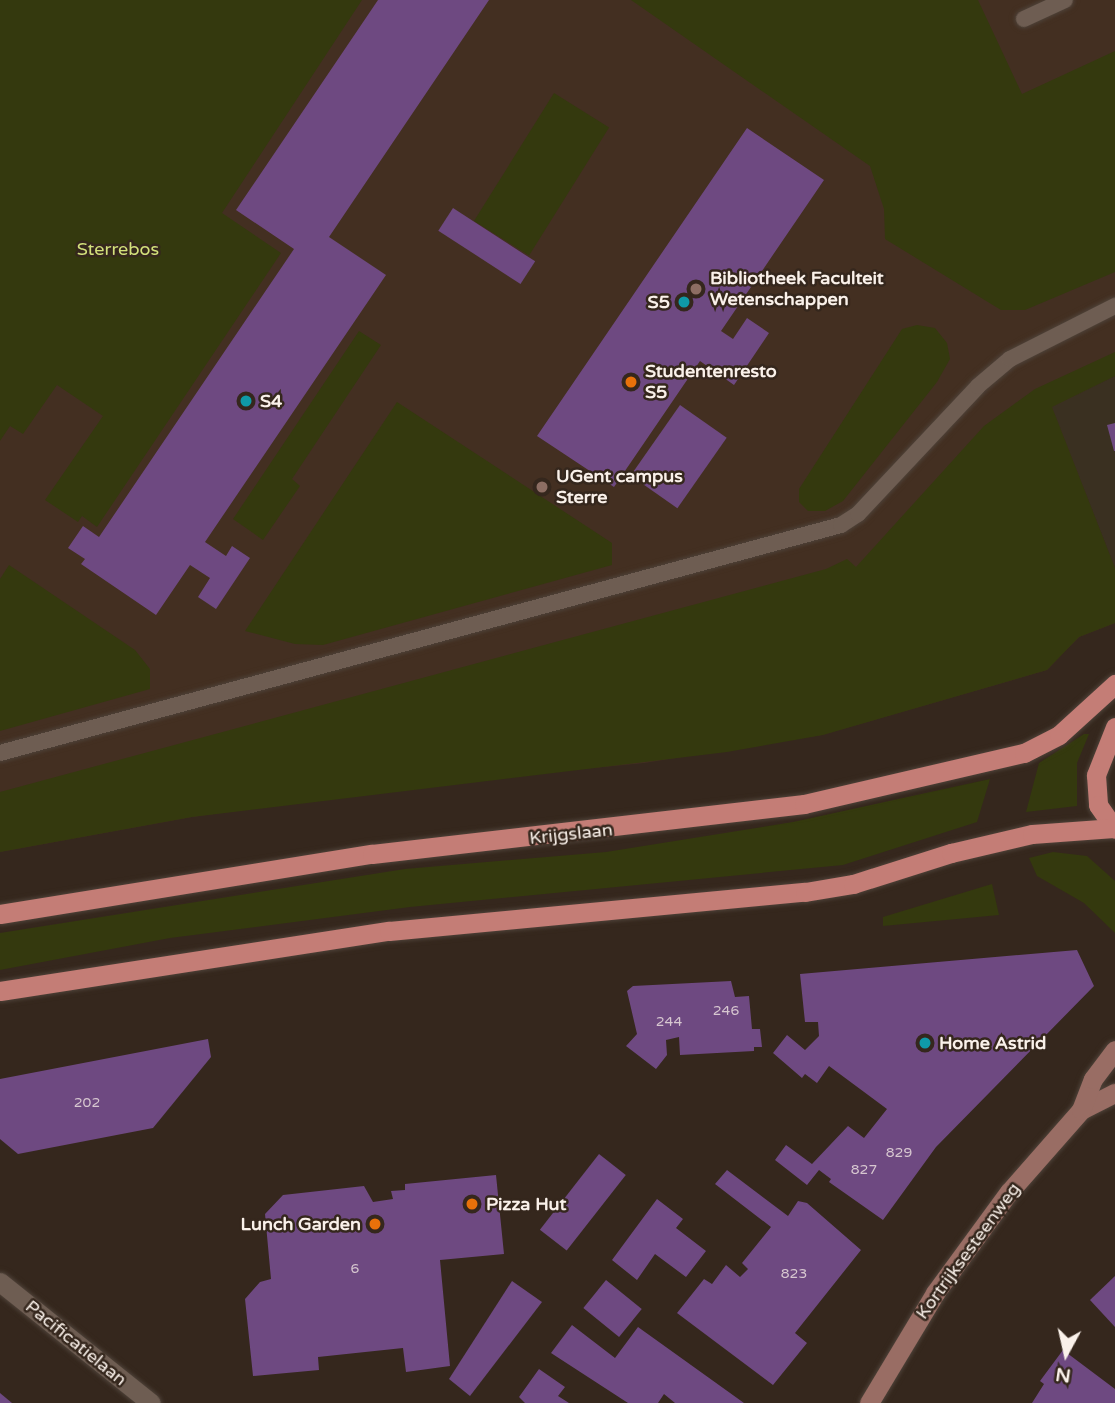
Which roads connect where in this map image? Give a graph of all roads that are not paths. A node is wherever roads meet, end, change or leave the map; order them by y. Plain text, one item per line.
1 (1065, 0) edge
2 (1024, 19) dead end
3 (1115, 306) edge
4 (1115, 684) edge
5 (1115, 727) edge
6 (0, 753) edge
7 (1115, 829) edge
8 (0, 914) edge
9 (0, 991) edge
10 (1115, 1050) edge
11 (1115, 1093) edge
12 (1081, 1110) junction
13 (0, 1282) edge
14 (151, 1403) edge
15 (869, 1403) edge

1 - 2 lane
3 - 6 lane
4 - 8 main road, Krijgslaan
5 - 7 main road
7 - 9 main road
10 - 12 main road, Kortrijksesteenweg
11 - 12 main road, Kortrijksesteenweg
12 - 15 main road, Kortrijksesteenweg
13 - 14 street, Pacificatielaan

